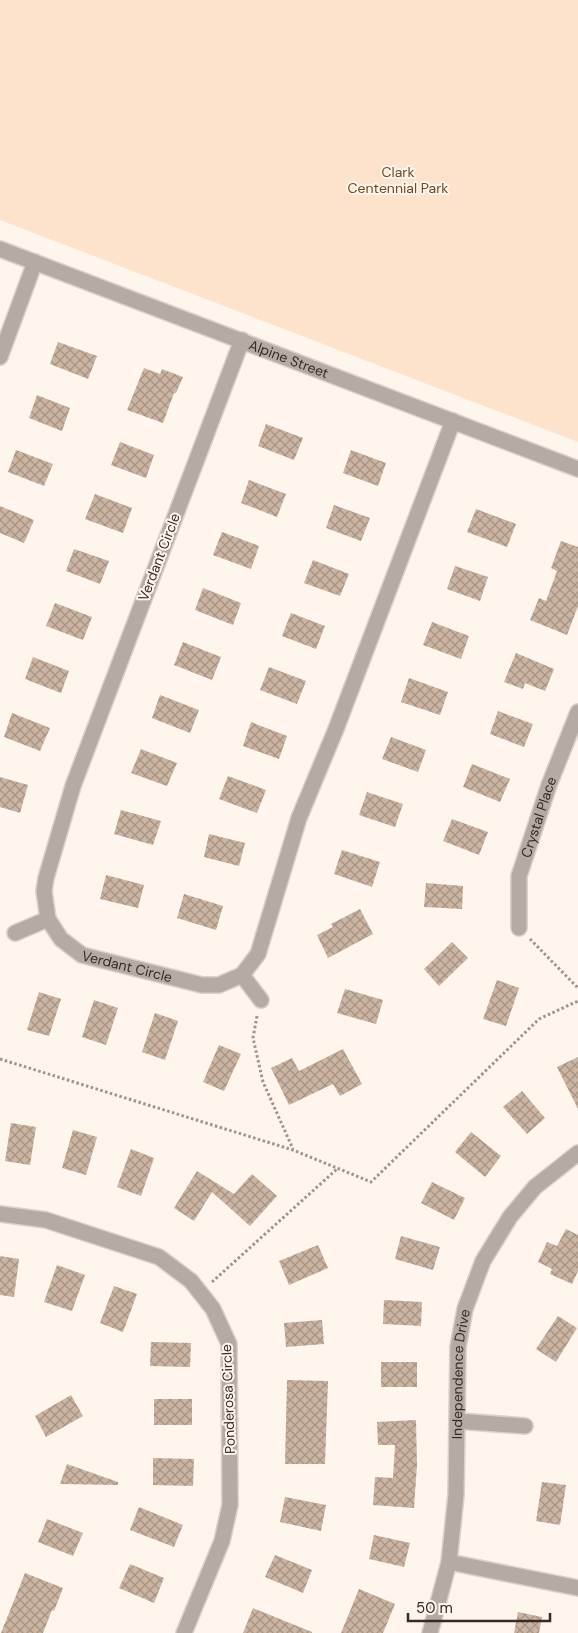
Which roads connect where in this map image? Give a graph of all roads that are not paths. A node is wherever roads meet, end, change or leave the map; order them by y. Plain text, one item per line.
1 (0, 249) edge
2 (35, 262) junction
3 (242, 340) junction
4 (0, 357) edge
5 (453, 422) junction
6 (578, 469) edge
7 (578, 712) edge
8 (48, 919) junction
9 (519, 928) road end
10 (15, 933) dead end
11 (242, 974) junction
12 (260, 1000) road end
13 (578, 1153) edge
14 (0, 1214) edge
15 (457, 1421) junction
16 (525, 1426) dead end
17 (449, 1562) junction
18 (578, 1588) edge
19 (184, 1633) edge
20 (430, 1633) edge

1 - 2 street, Alpine Street
2 - 3 street, Alpine Street
2 - 4 street
3 - 5 street, Alpine Street
3 - 8 street, Verdant Circle
5 - 6 street, Alpine Street
5 - 11 street, Verdant Circle
7 - 9 street, Crystal Place
8 - 10 street
8 - 11 street, Verdant Circle
11 - 12 street
13 - 15 street, Independence Drive
14 - 19 street, Ponderosa Circle
15 - 16 street
15 - 17 street, Independence Drive
17 - 18 street
17 - 20 street, Independence Drive

